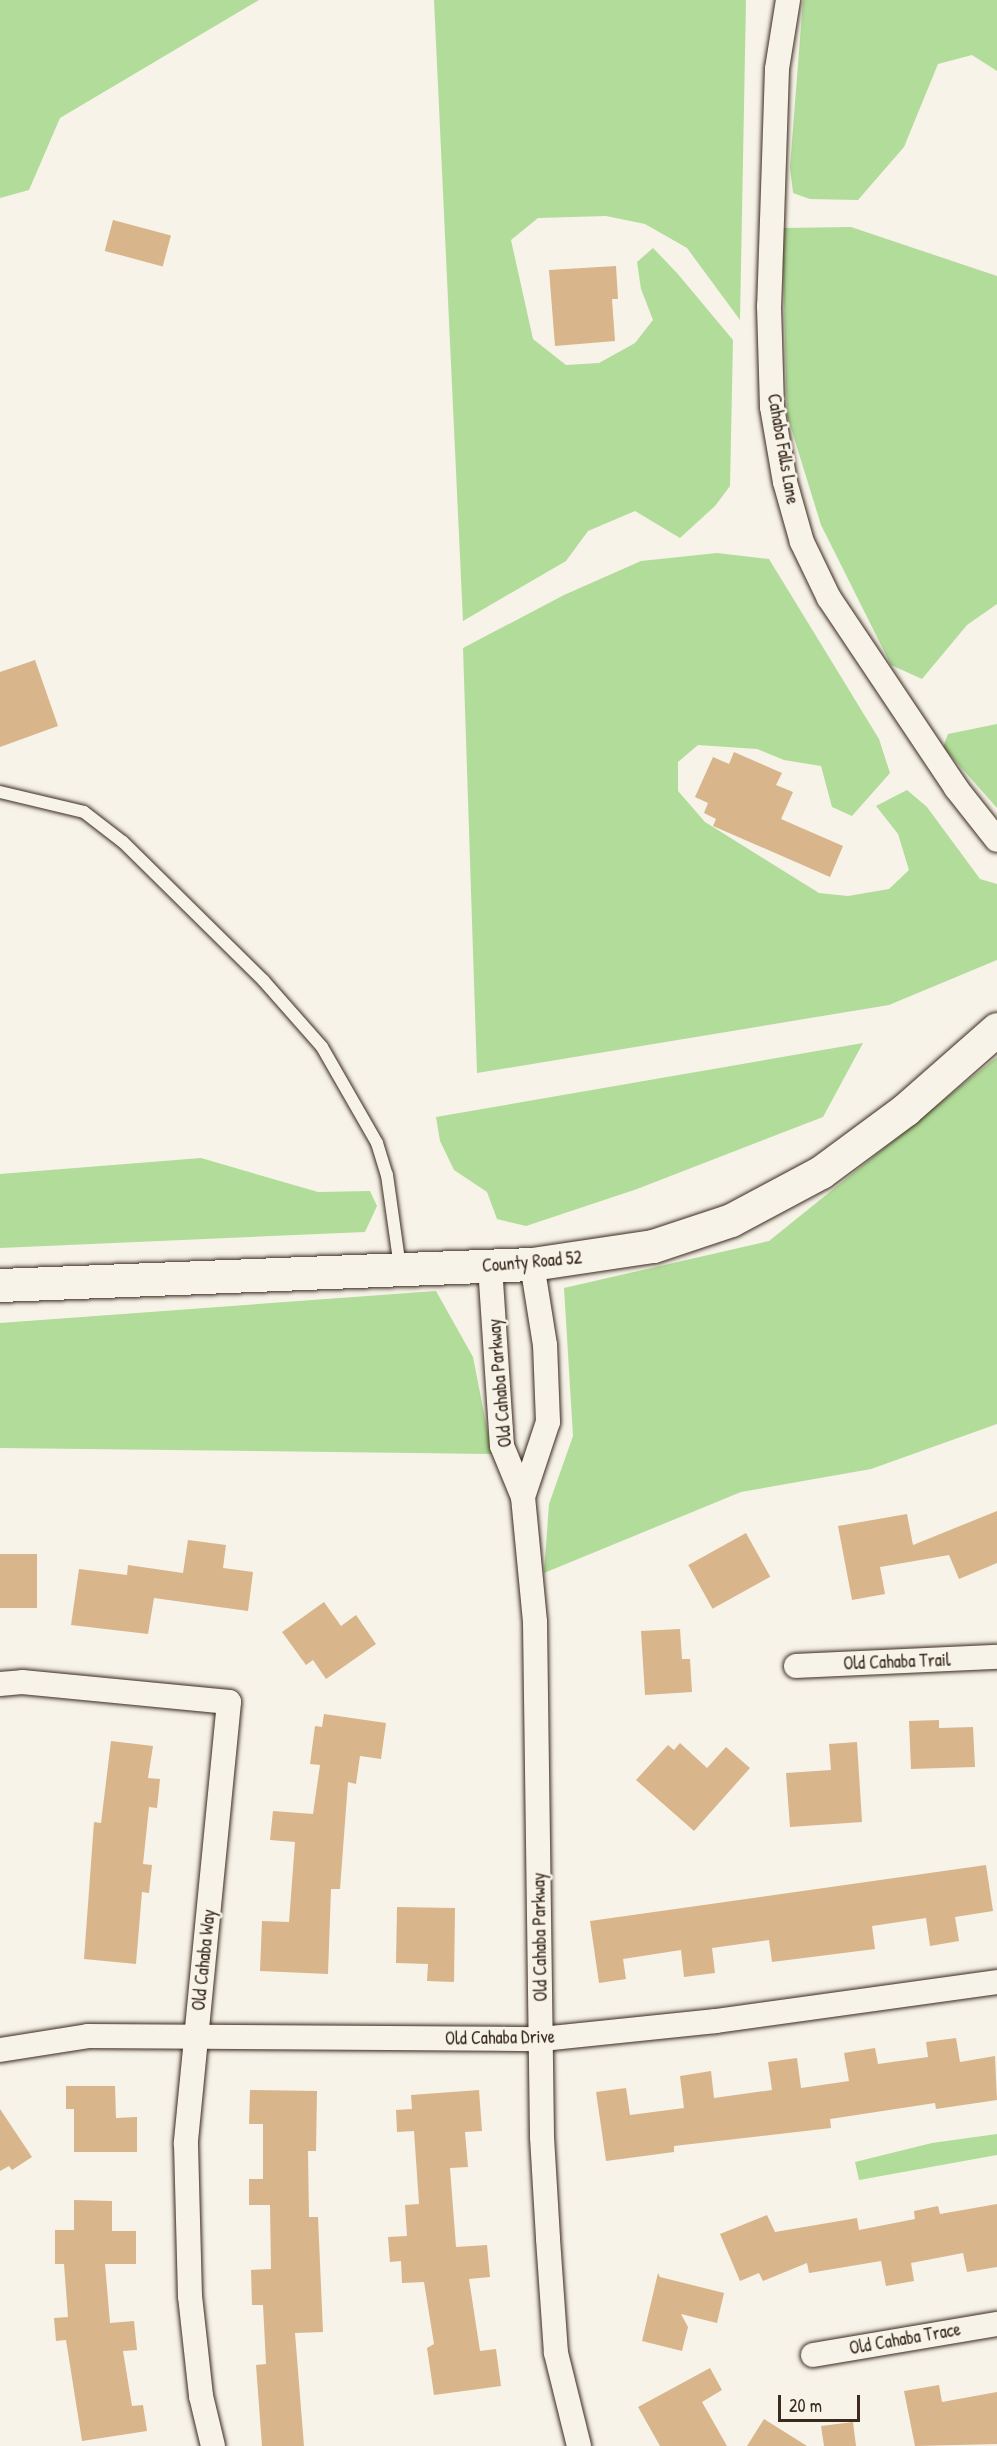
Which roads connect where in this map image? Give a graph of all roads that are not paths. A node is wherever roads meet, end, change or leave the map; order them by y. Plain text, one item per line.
1 (788, 0) edge
2 (0, 792) edge
3 (997, 840) edge
4 (997, 1029) edge
5 (532, 1264) junction
6 (490, 1266) junction
7 (401, 1272) junction
8 (0, 1285) edge
9 (523, 1497) junction
10 (997, 1657) edge
11 (796, 1666) dead end
12 (0, 1683) edge
13 (997, 1982) edge
14 (195, 2036) junction
15 (542, 2039) junction
16 (0, 2050) edge
17 (997, 2324) edge
18 (813, 2355) dead end
19 (213, 2446) edge
20 (579, 2446) edge

1 - 3 street, Cahaba Falls Lane
2 - 7 lane
4 - 5 main road, County Road 52
5 - 6 main road, County Road 52
5 - 9 street, Old Cahaba Parkway
6 - 7 main road, County Road 52
6 - 9 street, Old Cahaba Parkway
7 - 8 main road, County Road 52
9 - 15 street, Old Cahaba Parkway
10 - 11 street, Old Cahaba Trail
12 - 14 street, Old Cahaba Way
13 - 15 street, Old Cahaba Drive
14 - 15 street, Old Cahaba Drive
14 - 16 street, Old Cahaba Drive
14 - 19 street, Old Cahaba Way
15 - 20 street, Old Cahaba Parkway
17 - 18 street, Old Cahaba Trace

